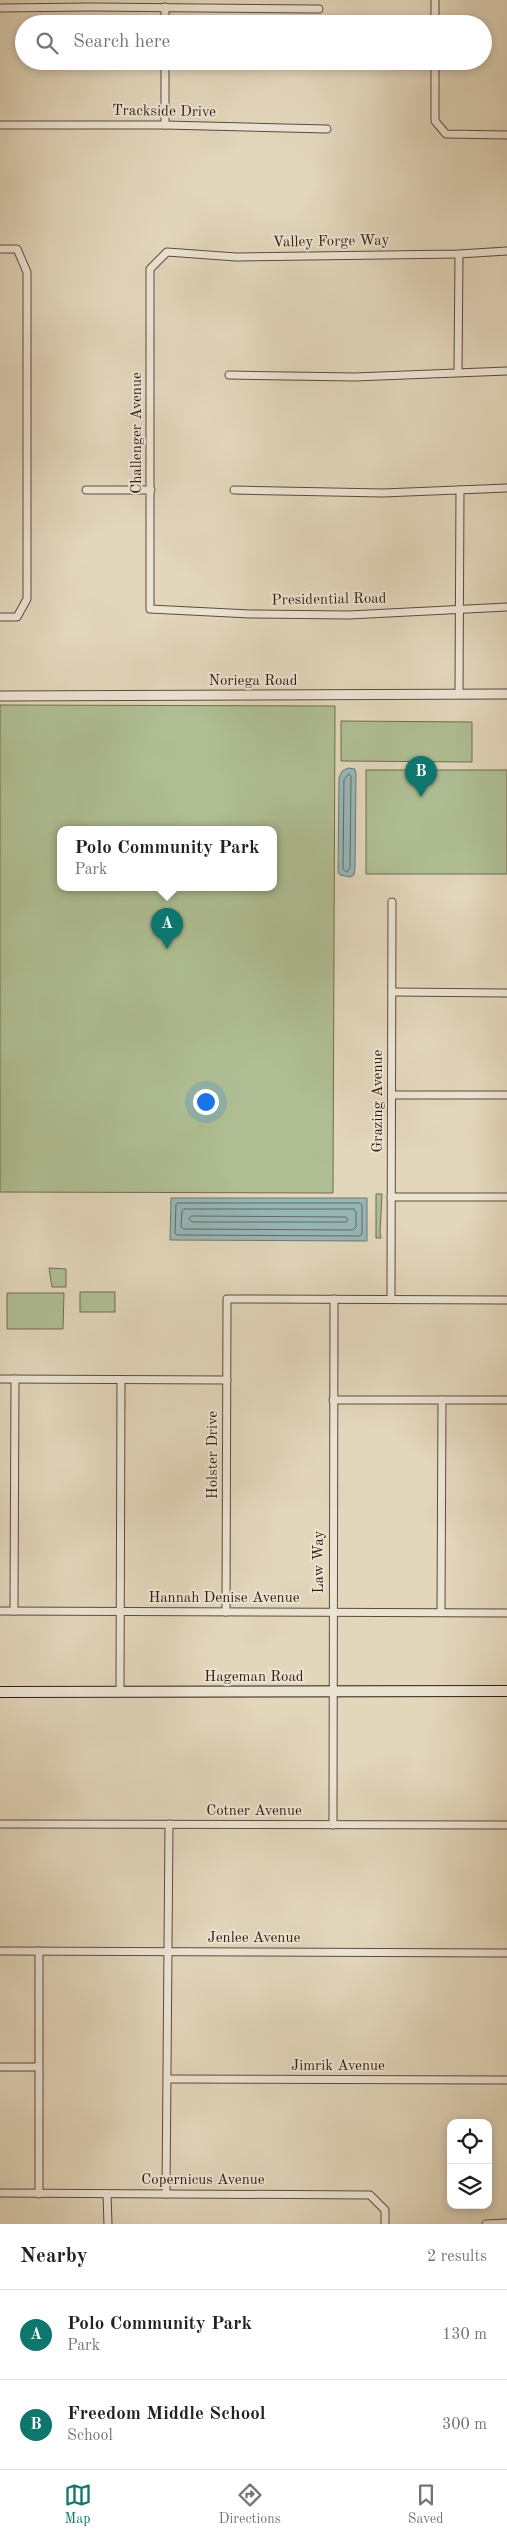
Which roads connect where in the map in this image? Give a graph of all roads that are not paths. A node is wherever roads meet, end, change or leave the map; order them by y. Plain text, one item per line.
1 (435, 0) edge
2 (91, 3) edge
3 (165, 7) junction
4 (0, 8) edge
5 (319, 9) dead end
6 (165, 15) edge
7 (435, 15) edge
8 (165, 70) edge
9 (435, 70) edge
10 (0, 125) edge
11 (165, 125) junction
12 (327, 129) dead end
13 (507, 135) edge
14 (0, 249) edge
15 (507, 251) edge
16 (459, 254) junction
17 (159, 260) joint
18 (507, 370) edge
19 (458, 371) junction
20 (229, 375) dead end
21 (507, 488) edge
22 (86, 490) dead end
23 (151, 490) junction
24 (234, 490) dead end
25 (460, 490) junction
26 (507, 607) edge
27 (150, 609) joint
28 (459, 609) junction
29 (0, 617) edge
30 (459, 694) junction
31 (507, 694) edge
32 (0, 696) edge
33 (392, 902) dead end
34 (392, 992) junction
35 (507, 993) edge
36 (392, 1095) junction
37 (507, 1095) edge
38 (391, 1197) junction
39 (507, 1197) edge
40 (334, 1299) junction
41 (391, 1299) junction
42 (507, 1300) edge
43 (0, 1379) edge
44 (15, 1380) junction
45 (121, 1380) junction
46 (227, 1380) junction
47 (333, 1400) junction
48 (442, 1400) junction
49 (507, 1400) edge
50 (0, 1611) edge
51 (14, 1611) junction
52 (120, 1611) junction
53 (226, 1612) junction
54 (332, 1612) junction
55 (441, 1612) junction
56 (507, 1613) edge
57 (507, 1691) edge
58 (0, 1692) edge
59 (120, 1692) junction
60 (333, 1692) junction
61 (0, 1824) edge
62 (169, 1824) junction
63 (333, 1825) junction
64 (507, 1825) edge
65 (0, 1951) edge
66 (39, 1951) junction
67 (168, 1952) junction
68 (507, 1953) edge
69 (0, 2067) edge
70 (38, 2067) junction
71 (168, 2079) junction
72 (507, 2080) edge
73 (0, 2193) edge
74 (39, 2194) junction
75 (108, 2194) junction
76 (166, 2194) junction
77 (486, 2223) edge
78 (507, 2223) edge
79 (108, 2224) edge
80 (385, 2224) edge

1 - 7 street
2 - 3 street
2 - 4 street
3 - 5 street
3 - 6 street
8 - 11 street
9 - 13 street
10 - 11 street, Trackside Drive
11 - 12 street, Trackside Drive
14 - 29 street
15 - 16 street, Valley Forge Way
16 - 17 street, Valley Forge Way
16 - 19 street
17 - 23 street, Challenger Avenue
18 - 19 street
19 - 20 street
21 - 25 street
22 - 23 street
23 - 27 street, Challenger Avenue
24 - 25 street
25 - 28 street
26 - 28 street, Presidential Road
27 - 28 street, Presidential Road
28 - 30 street
30 - 31 street, Noriega Road
30 - 32 street, Noriega Road
33 - 34 street, Grazing Avenue
34 - 35 street
34 - 36 street, Grazing Avenue
36 - 37 street
36 - 38 street, Grazing Avenue
38 - 39 street
38 - 41 street, Grazing Avenue
40 - 41 street
40 - 46 street, Holster Drive
40 - 47 street, Law Way
41 - 42 street
43 - 44 street
44 - 45 street
44 - 51 street
45 - 46 street
45 - 52 street
46 - 53 street, Holster Drive
47 - 48 street
47 - 54 street, Law Way
48 - 49 street
48 - 55 street
50 - 51 street, Hannah Denise Avenue
51 - 52 street, Hannah Denise Avenue
52 - 53 street, Hannah Denise Avenue
52 - 59 street
53 - 54 street, Hannah Denise Avenue
54 - 55 street, Hannah Denise Avenue
54 - 60 street, Law Way
55 - 56 street, Hannah Denise Avenue
57 - 60 main road, Hageman Road
58 - 59 main road, Hageman Road
59 - 60 main road, Hageman Road
60 - 63 street, Law Way
61 - 62 street, Cotner Avenue
62 - 63 street, Cotner Avenue
62 - 67 street
63 - 64 street, Cotner Avenue
65 - 66 street, Jenlee Avenue
66 - 67 street, Jenlee Avenue
66 - 70 street
67 - 68 street, Jenlee Avenue
67 - 71 street
69 - 70 street
70 - 74 street
71 - 72 street, Jimrik Avenue
71 - 76 street
73 - 74 street, Copernicus Avenue
74 - 75 street, Copernicus Avenue
75 - 76 street, Copernicus Avenue
75 - 79 street
76 - 80 street, Copernicus Avenue
77 - 78 street

